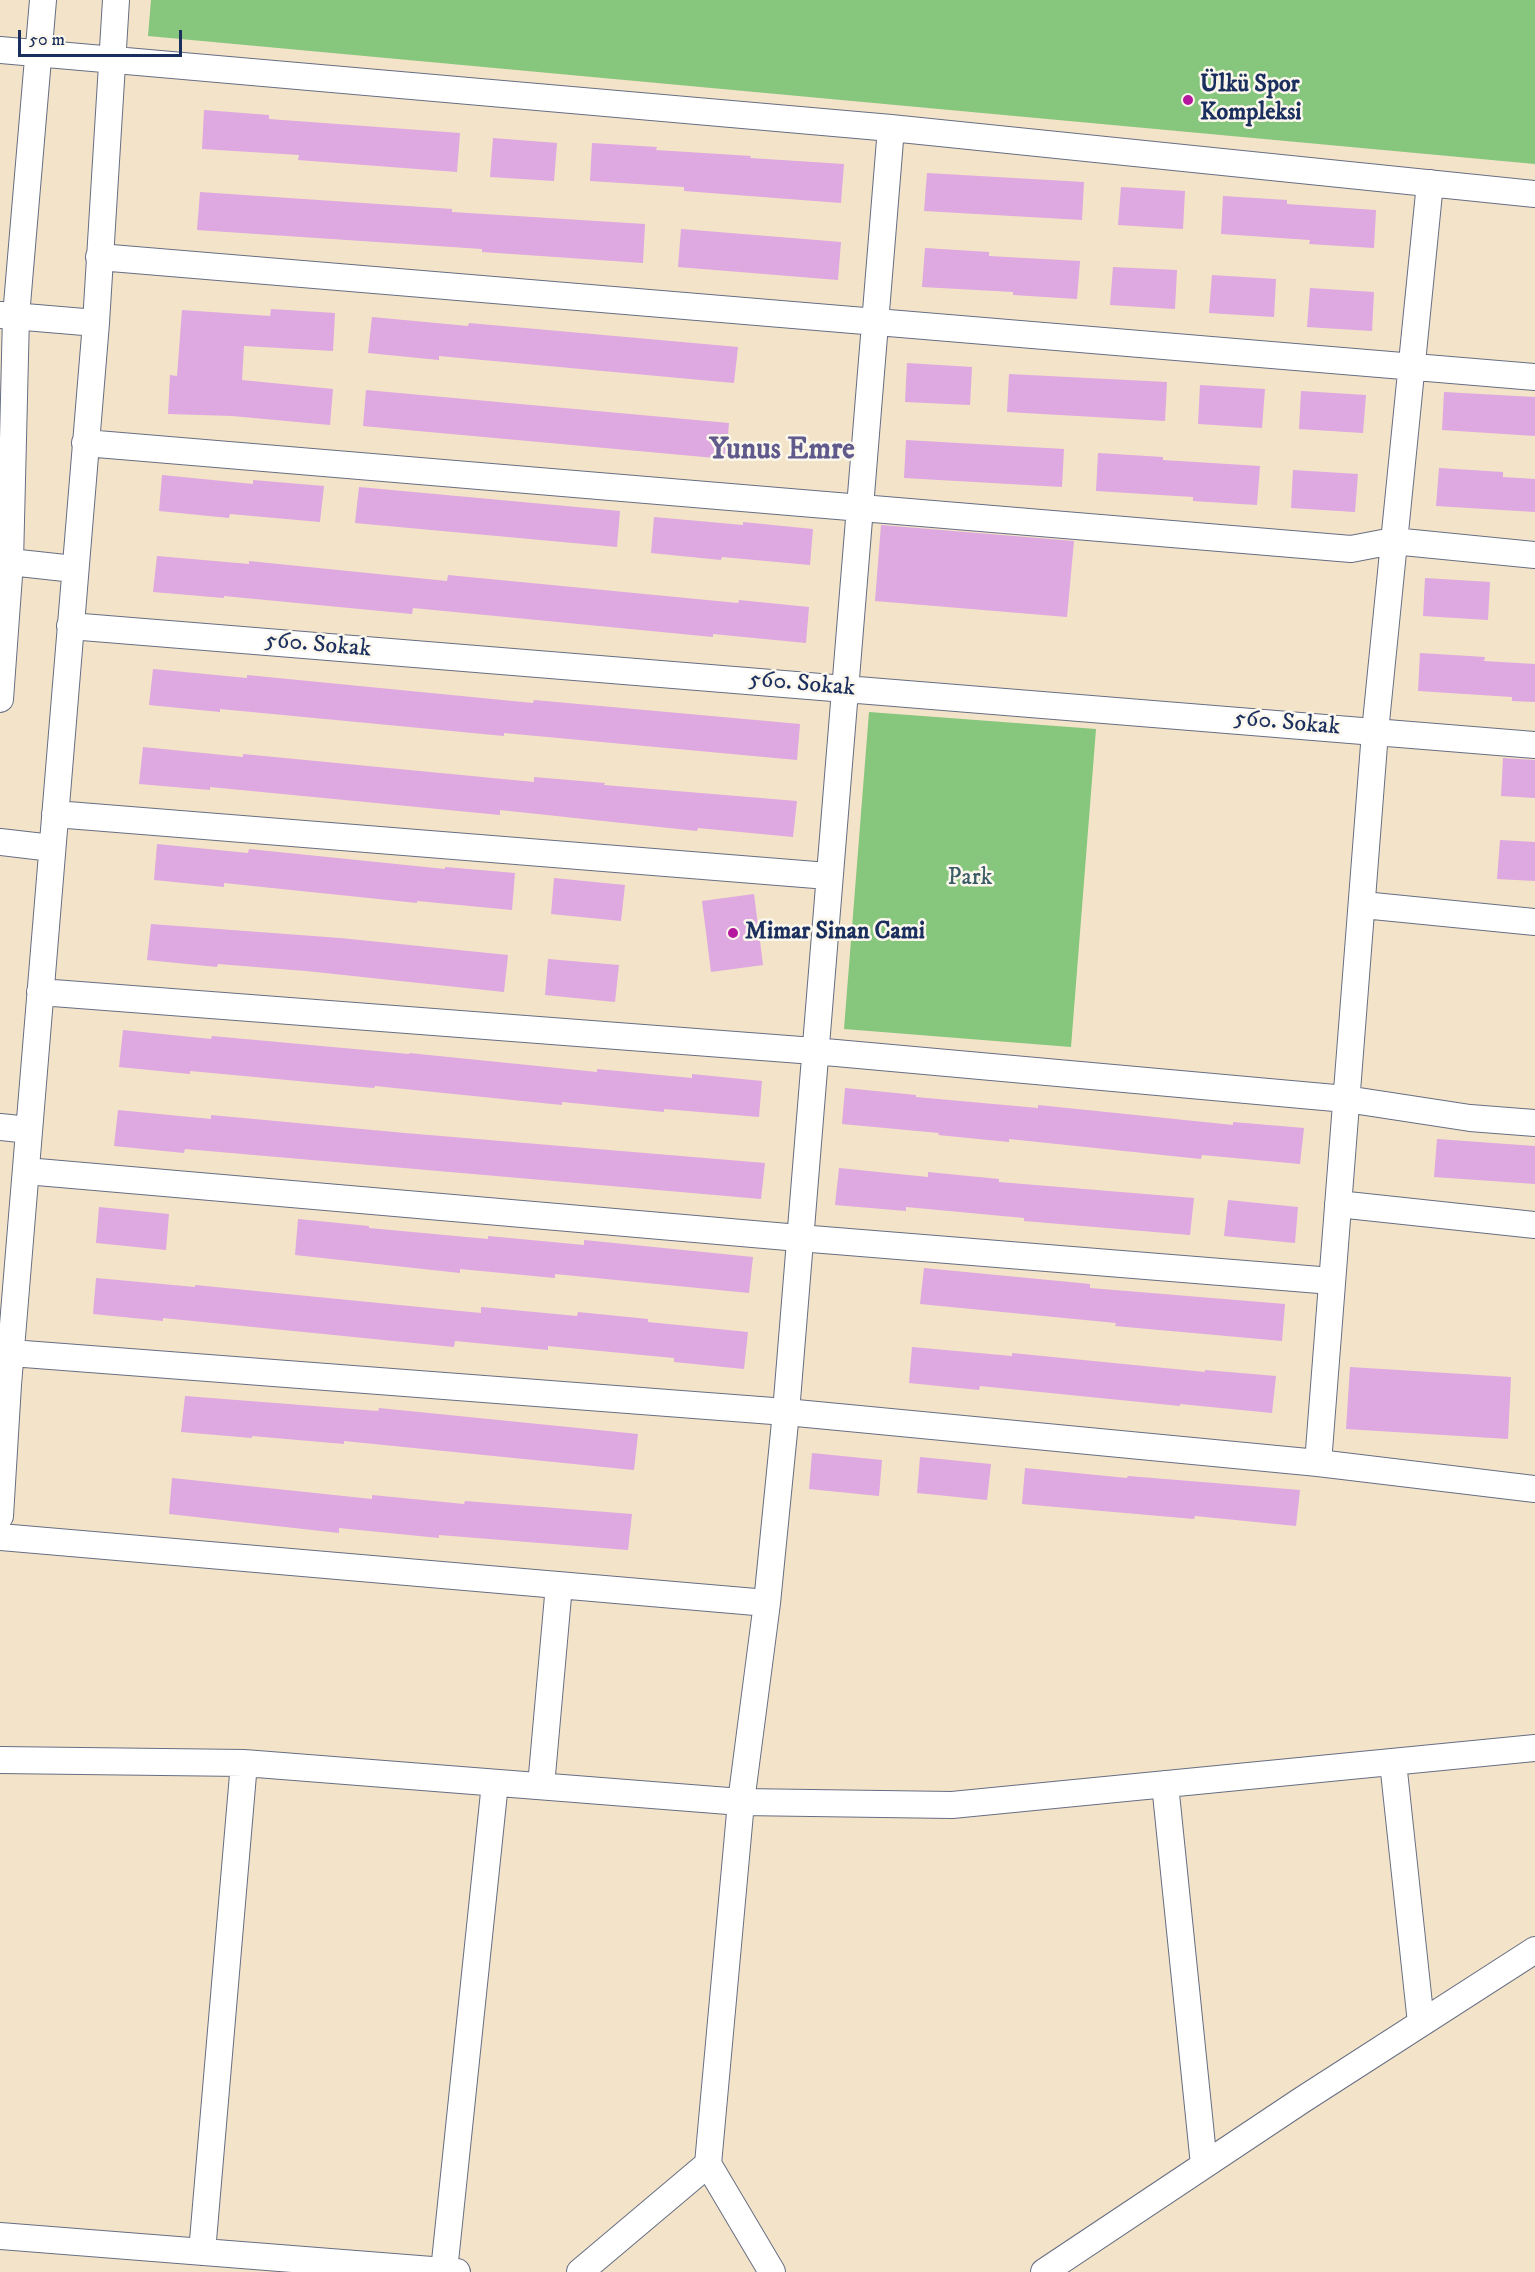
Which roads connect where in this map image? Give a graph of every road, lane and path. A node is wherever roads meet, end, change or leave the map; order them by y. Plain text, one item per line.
1 (43, 0) edge
2 (116, 0) edge
3 (0, 50) edge
4 (37, 53) junction
5 (112, 60) junction
6 (891, 128) junction
7 (1430, 183) junction
8 (1535, 194) edge
9 (99, 256) junction
10 (8, 315) edge
11 (875, 321) junction
12 (96, 323) junction
13 (1411, 368) junction
14 (1535, 377) edge
15 (85, 443) junction
16 (859, 509) junction
17 (1393, 542) junction
18 (1535, 555) edge
19 (10, 562) junction
20 (75, 569) junction
21 (70, 626) junction
22 (844, 688) junction
23 (0, 699) edge
24 (1374, 732) junction
25 (1535, 745) edge
26 (55, 814) junction
27 (0, 842) edge
28 (52, 848) junction
29 (828, 876) junction
30 (1363, 905) junction
31 (1535, 922) edge
32 (40, 992) junction
33 (814, 1051) junction
34 (1346, 1099) junction
35 (1535, 1123) edge
36 (0, 1127) edge
37 (29, 1130) junction
38 (26, 1171) junction
39 (1338, 1204) junction
40 (1535, 1225) edge
41 (799, 1238) junction
42 (1332, 1281) junction
43 (11, 1353) junction
44 (4, 1385) edge
45 (786, 1412) junction
46 (1318, 1463) junction
47 (1535, 1489) edge
48 (0, 1516) edge
49 (0, 1537) edge
50 (559, 1585) junction
51 (767, 1603) junction
52 (1535, 1748) edge
53 (0, 1760) edge
54 (1393, 1762) junction
55 (244, 1763) junction
56 (495, 1783) junction
57 (1165, 1785) junction
58 (541, 1786) junction
59 (741, 1802) junction
60 (1535, 1950) edge
61 (1421, 2024) junction
62 (708, 2163) junction
63 (1204, 2165) junction
64 (0, 2236) edge
65 (202, 2252) junction
66 (451, 2272) edge
67 (580, 2272) edge
68 (772, 2272) edge
69 (1044, 2272) edge

1 - 4 street
2 - 5 street
3 - 4 street
4 - 5 street
4 - 10 street
5 - 6 street
5 - 9 street
6 - 7 street
6 - 11 street
7 - 8 street
7 - 13 street
9 - 11 street
9 - 12 street
10 - 12 street
10 - 19 street
11 - 13 street
11 - 16 street
12 - 15 street
13 - 14 street
13 - 17 street
15 - 16 street
15 - 20 street
16 - 17 street
16 - 22 street
17 - 18 street
17 - 24 street
19 - 20 street
19 - 23 street
20 - 21 street
21 - 22 street, 560. Sokak
21 - 26 street
22 - 24 street, 560. Sokak
22 - 29 street
24 - 25 street, 560. Sokak
24 - 30 street
26 - 28 street
26 - 29 street
27 - 28 street
28 - 32 street
29 - 33 street
30 - 31 street
30 - 34 street
32 - 33 street
32 - 37 street
33 - 34 street
33 - 41 street
34 - 35 street
34 - 39 street
36 - 37 street
37 - 38 street
38 - 41 street
38 - 43 street
39 - 40 street
39 - 42 street
41 - 42 street
41 - 45 street
42 - 46 street
43 - 44 street
43 - 45 street
44 - 48 street
45 - 46 street
45 - 51 street
46 - 47 street
49 - 50 street
50 - 51 street
50 - 58 street
51 - 59 street
52 - 54 street
53 - 55 street
54 - 57 street
54 - 61 street
55 - 56 street
55 - 65 street
56 - 58 street
56 - 66 street
57 - 59 street
57 - 63 street
58 - 59 street
59 - 62 street
60 - 61 street
61 - 63 street
62 - 67 street
62 - 68 street
63 - 69 street
64 - 65 street
65 - 66 street

